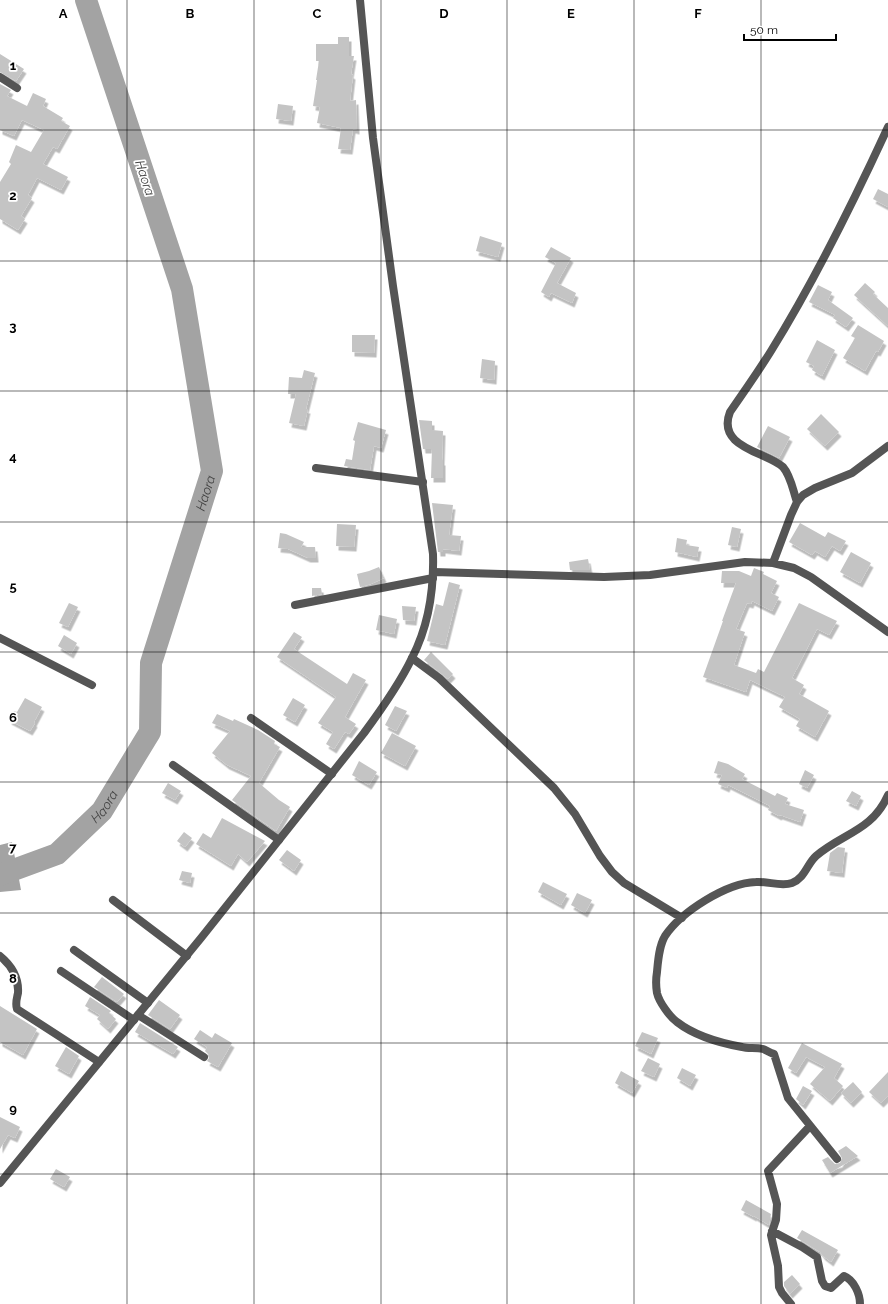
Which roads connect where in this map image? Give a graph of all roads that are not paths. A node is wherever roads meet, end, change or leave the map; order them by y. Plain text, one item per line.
1 (360, 0) edge
2 (0, 77) edge
3 (17, 88) dead end
4 (888, 127) edge
5 (888, 446) edge
6 (316, 468) dead end
7 (423, 482) junction
8 (797, 502) junction
9 (773, 563) junction
10 (433, 575) junction
11 (295, 605) dead end
12 (888, 632) edge
13 (0, 638) edge
14 (412, 658) junction
15 (92, 685) dead end
16 (251, 718) dead end
17 (173, 765) dead end
18 (332, 774) junction
19 (888, 795) edge
20 (279, 840) junction
21 (113, 900) dead end
22 (682, 918) junction
23 (74, 950) dead end
24 (0, 956) edge
25 (187, 956) junction
26 (61, 971) dead end
27 (148, 1003) junction
28 (136, 1018) junction
29 (204, 1057) dead end
30 (99, 1062) junction
31 (810, 1126) junction
32 (837, 1160) dead end
33 (0, 1183) edge
34 (772, 1231) junction
35 (791, 1304) edge
36 (860, 1304) edge

1 - 7 street
2 - 3 street
4 - 8 street
5 - 8 street
6 - 7 street
7 - 10 street
8 - 9 street
9 - 10 street
9 - 12 street
10 - 11 street
10 - 14 street
13 - 15 street
14 - 18 street
14 - 22 street
16 - 18 street
17 - 20 street
18 - 20 street
19 - 22 street
20 - 25 street
21 - 25 street
22 - 31 street
23 - 27 street
24 - 30 street
25 - 27 street
26 - 28 street
27 - 28 street
28 - 29 street
28 - 30 street
30 - 33 street
31 - 32 street
31 - 34 street
34 - 35 street
34 - 36 street

